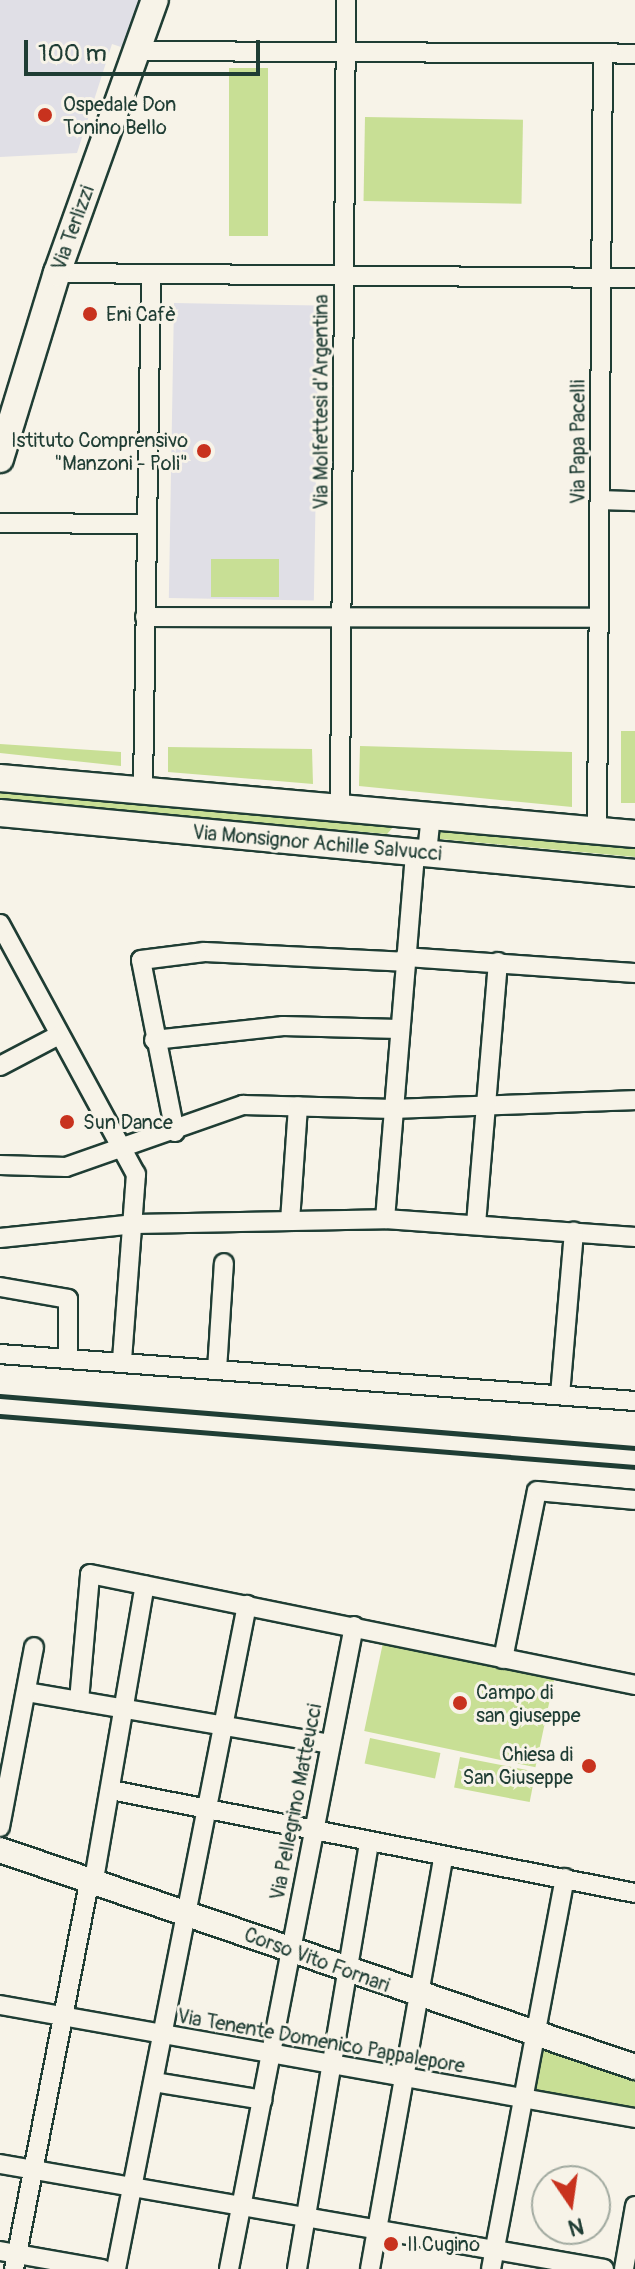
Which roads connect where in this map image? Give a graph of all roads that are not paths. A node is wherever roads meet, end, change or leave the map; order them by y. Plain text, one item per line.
1 (155, 0) edge
2 (346, 0) edge
3 (137, 51) junction
4 (345, 52) junction
5 (603, 54) junction
6 (635, 54) edge
7 (57, 273) junction
8 (151, 274) junction
9 (344, 275) junction
10 (602, 278) junction
11 (635, 278) edge
12 (0, 459) edge
13 (600, 500) junction
14 (635, 501) edge
15 (0, 523) edge
16 (147, 524) junction
17 (145, 617) junction
18 (341, 617) junction
19 (599, 618) junction
20 (2, 778) edge
21 (143, 788) junction
22 (340, 805) junction
23 (0, 813) edge
24 (431, 814) junction
25 (597, 830) junction
26 (635, 834) edge
27 (421, 853) junction
28 (635, 873) edge
29 (0, 924) edge
30 (405, 960) junction
31 (498, 962) junction
32 (635, 973) edge
33 (399, 1029) junction
34 (59, 1035) junction
35 (154, 1040) junction
36 (0, 1066) edge
37 (635, 1100) edge
38 (487, 1105) junction
39 (298, 1106) junction
40 (394, 1109) junction
41 (175, 1132) junction
42 (121, 1147) junction
43 (0, 1165) edge
44 (385, 1219) junction
45 (290, 1221) junction
46 (135, 1224) junction
47 (476, 1224) junction
48 (574, 1232) junction
49 (635, 1237) edge
50 (0, 1238) edge
51 (224, 1263) dead end
52 (0, 1287) edge
53 (0, 1354) edge
54 (68, 1359) junction
55 (122, 1362) junction
56 (217, 1370) junction
57 (560, 1395) junction
58 (635, 1401) edge
59 (635, 1500) edge
60 (145, 1585) junction
61 (247, 1605) junction
62 (354, 1626) junction
63 (34, 1647) dead end
64 (503, 1659) junction
65 (635, 1685) edge
66 (26, 1692) junction
67 (79, 1701) junction
68 (125, 1704) junction
69 (224, 1723) junction
70 (330, 1744) junction
71 (111, 1790) junction
72 (208, 1810) junction
73 (0, 1827) edge
74 (312, 1834) junction
75 (369, 1845) junction
76 (0, 1850) edge
77 (443, 1858) junction
78 (565, 1878) junction
79 (91, 1885) junction
80 (635, 1893) edge
81 (186, 1914) junction
82 (290, 1950) junction
83 (348, 1972) junction
84 (415, 1995) junction
85 (0, 2005) edge
86 (62, 2016) junction
87 (536, 2034) junction
88 (162, 2035) junction
89 (272, 2055) junction
90 (331, 2064) junction
91 (635, 2067) edge
92 (402, 2077) junction
93 (154, 2082) junction
94 (523, 2098) junction
95 (263, 2100) junction
96 (635, 2118) edge
97 (0, 2164) edge
98 (34, 2170) junction
99 (133, 2187) junction
100 (242, 2206) junction
101 (635, 2206) edge
102 (306, 2217) junction
103 (377, 2230) junction
104 (10, 2258) edge
105 (492, 2260) edge
106 (102, 2269) edge
107 (116, 2269) edge
108 (229, 2269) edge
109 (297, 2269) edge
110 (370, 2269) edge
111 (604, 2269) edge
112 (624, 2269) edge

1 - 3 main road, Via Terlizzi
2 - 4 street, Via Molfettesi d'Argentina
3 - 4 street
3 - 7 main road, Via Terlizzi
4 - 5 street
4 - 9 street, Via Molfettesi d'Argentina
5 - 6 street
5 - 10 street, Via Papa Pacelli
7 - 8 street
7 - 12 main road, Via Terlizzi
8 - 9 street
8 - 16 street
9 - 10 street
9 - 18 street, Via Molfettesi d'Argentina
10 - 11 street
10 - 13 street, Via Papa Pacelli
13 - 14 street
13 - 19 street, Via Papa Pacelli
15 - 16 street
16 - 17 street
17 - 18 street
17 - 21 street
18 - 19 street
18 - 22 street, Via Molfettesi d'Argentina
19 - 25 street, Via Papa Pacelli
20 - 21 main road, Via Monsignor Achille Salvucci
21 - 22 main road, Via Monsignor Achille Salvucci
22 - 24 main road, Via Monsignor Achille Salvucci
23 - 27 main road, Via Monsignor Achille Salvucci
24 - 25 main road, Via Monsignor Achille Salvucci
24 - 27 street
25 - 26 main road, Via Monsignor Achille Salvucci
27 - 28 main road, Via Monsignor Achille Salvucci
27 - 30 street
29 - 34 street
30 - 31 street
30 - 33 street
30 - 35 street
31 - 32 street
31 - 38 street
33 - 35 street
33 - 40 street
34 - 36 street
34 - 42 street
35 - 41 street
37 - 38 street
38 - 40 street
38 - 47 street
39 - 40 street
39 - 41 street
39 - 45 street
40 - 44 street
41 - 42 street
42 - 43 street
42 - 46 street
44 - 45 street
44 - 47 street
45 - 46 street
46 - 50 street
46 - 55 street
47 - 48 street
48 - 49 street
48 - 57 street
51 - 56 street
52 - 54 street
53 - 54 street
54 - 55 street
55 - 56 street
56 - 57 street
57 - 58 street
59 - 64 street
60 - 61 street
60 - 67 street
60 - 68 street
61 - 62 street
61 - 69 street
62 - 64 street
62 - 70 street, Via Pellegrino Matteucci
63 - 66 street
64 - 65 street
66 - 67 street
66 - 73 street
67 - 68 street
68 - 69 street
68 - 71 street
69 - 70 street
69 - 72 street
70 - 74 street, Via Pellegrino Matteucci
71 - 72 street
71 - 79 street
72 - 74 street
72 - 81 street
74 - 75 street
74 - 82 street, Via Pellegrino Matteucci
75 - 77 street
75 - 83 street
76 - 79 street, Corso Vito Fornari
77 - 78 street
77 - 84 street
78 - 80 street
78 - 87 street
79 - 81 street, Corso Vito Fornari
79 - 86 street
81 - 82 street, Corso Vito Fornari
81 - 88 street
82 - 83 street, Corso Vito Fornari
82 - 89 street, Via Pellegrino Matteucci
83 - 84 street, Corso Vito Fornari
83 - 90 street
84 - 87 street, Corso Vito Fornari
84 - 92 street
85 - 86 street, Via Tenente Domenico Pappalepore
86 - 88 street, Via Tenente Domenico Pappalepore
86 - 98 street
87 - 91 street, Corso Vito Fornari
87 - 94 street
88 - 89 street, Via Tenente Domenico Pappalepore
88 - 93 street
89 - 90 street, Via Tenente Domenico Pappalepore
89 - 95 street, Via Pellegrino Matteucci
90 - 92 street, Via Tenente Domenico Pappalepore
90 - 102 street
92 - 94 street, Via Tenente Domenico Pappalepore
92 - 103 street
93 - 95 street
93 - 99 street
94 - 96 street, Via Tenente Domenico Pappalepore
94 - 105 street
95 - 100 street, Via Pellegrino Matteucci
97 - 98 street
98 - 99 street
98 - 104 street
99 - 100 street
99 - 107 street
100 - 102 street
100 - 108 street, Via Pellegrino Matteucci
101 - 112 street
102 - 103 street
102 - 109 street
103 - 105 street
103 - 110 street
104 - 106 street
105 - 111 street

